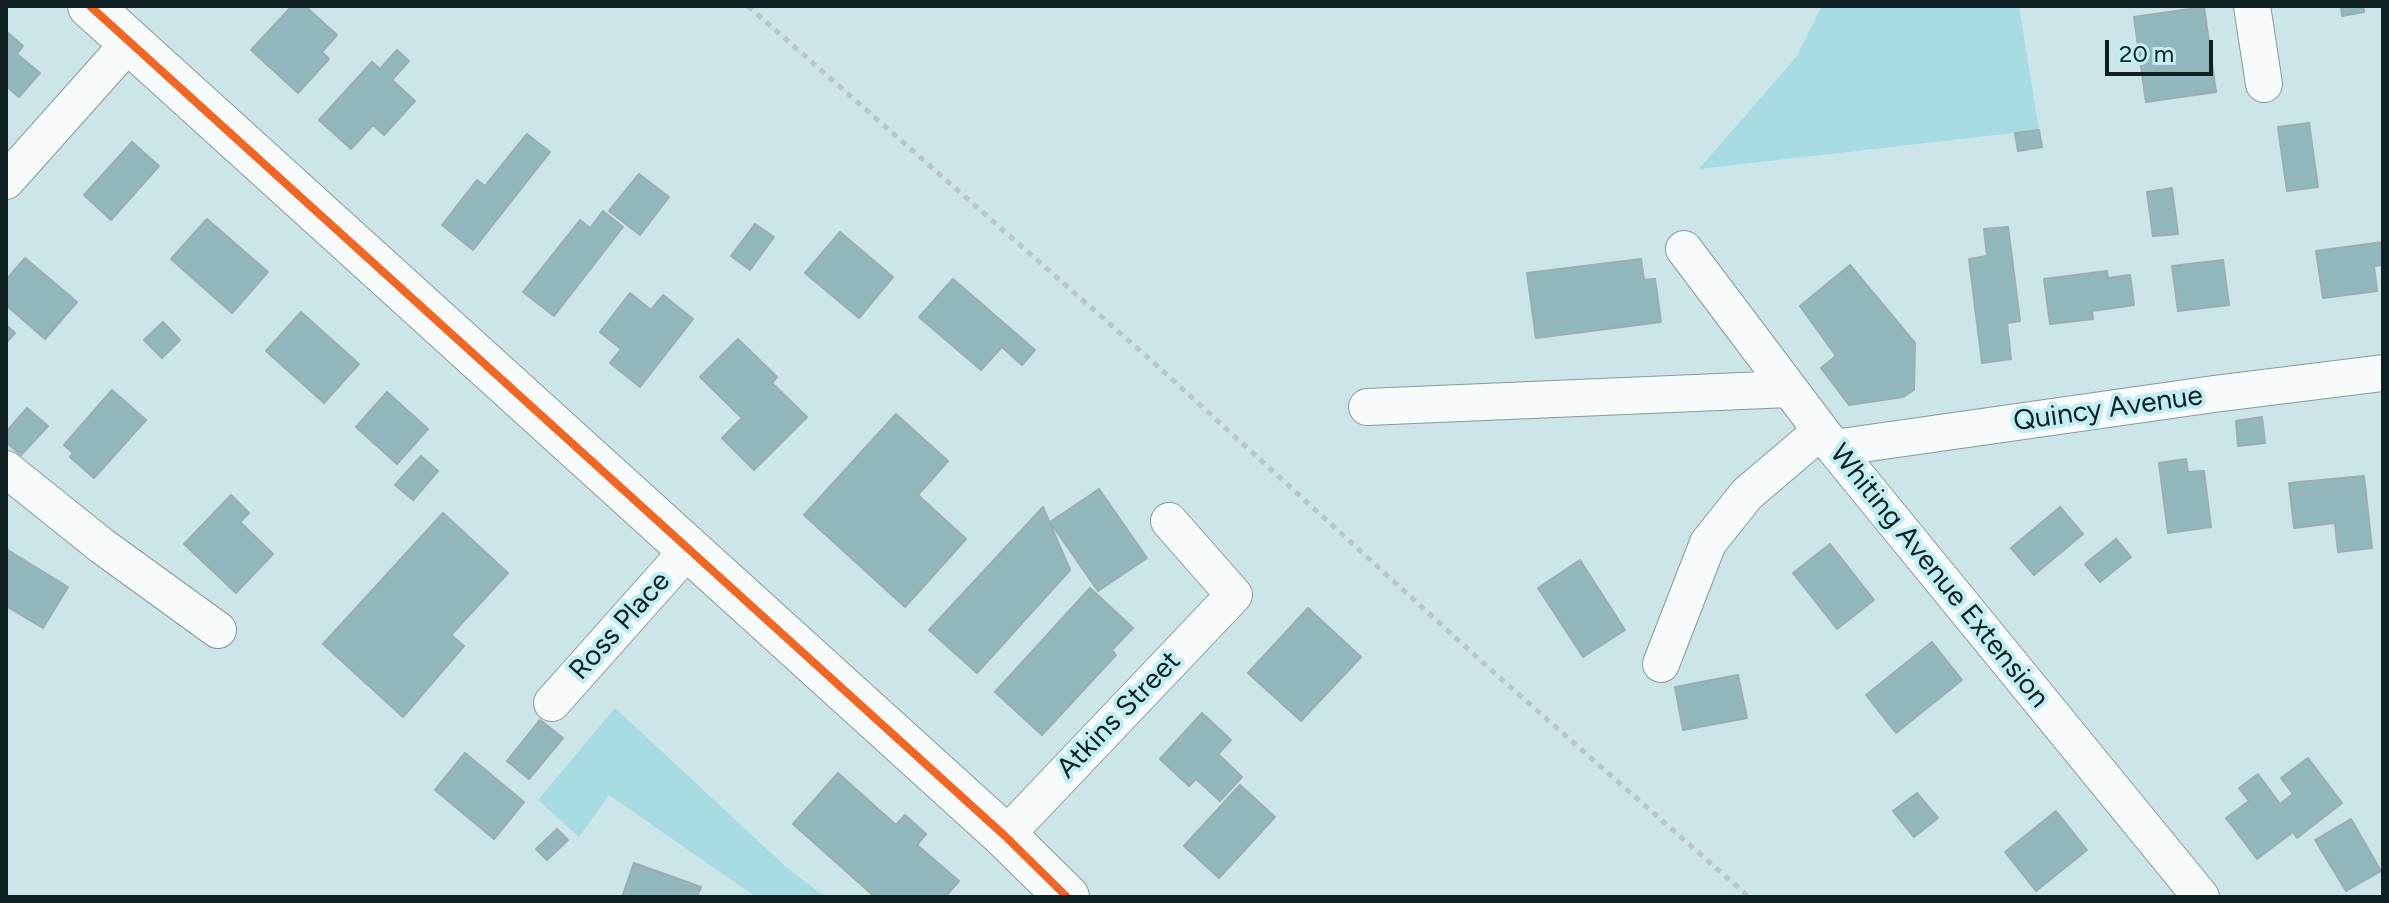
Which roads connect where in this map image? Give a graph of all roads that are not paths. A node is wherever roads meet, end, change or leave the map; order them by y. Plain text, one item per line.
1 (90, 6) edge
2 (2252, 6) edge
3 (130, 42) junction
4 (2264, 84) dead end
5 (6, 181) edge
6 (1684, 249) dead end
7 (2383, 373) edge
8 (1789, 389) junction
9 (1367, 407) dead end
10 (1827, 440) junction
11 (6, 469) edge
12 (1169, 521) dead end
13 (688, 550) junction
14 (218, 630) dead end
15 (1661, 664) dead end
16 (552, 703) dead end
17 (1005, 836) junction
18 (1067, 897) edge
19 (2201, 897) edge

1 - 3 main road
2 - 4 street
3 - 5 street
3 - 13 main road
6 - 8 street, Whiting Avenue Extension
7 - 10 street, Quincy Avenue
8 - 9 street
8 - 10 street, Whiting Avenue Extension
10 - 15 street
10 - 19 street, Whiting Avenue Extension
11 - 14 street
12 - 17 street, Atkins Street
13 - 16 street, Ross Place
13 - 17 main road
17 - 18 main road

